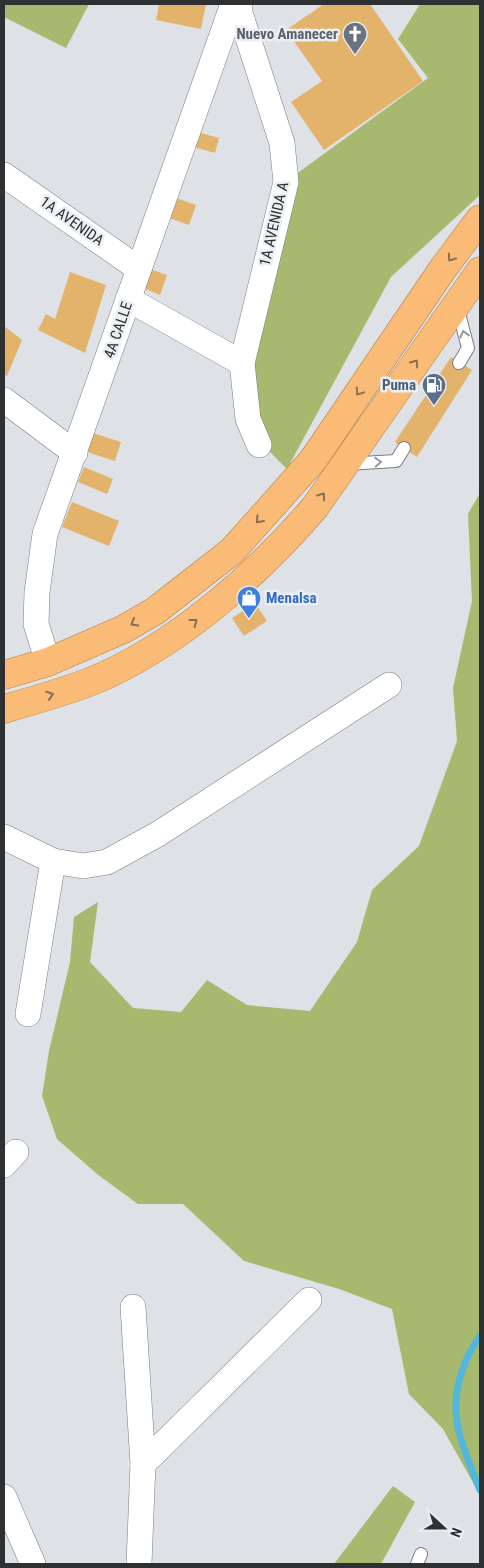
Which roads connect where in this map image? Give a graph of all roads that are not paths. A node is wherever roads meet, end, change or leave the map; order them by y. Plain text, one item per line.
1 (233, 4) edge
2 (239, 4) edge
3 (4, 175) edge
4 (480, 219) edge
5 (139, 269) junction
6 (480, 271) edge
7 (128, 299) junction
8 (456, 304) junction
9 (459, 362) dead end
10 (242, 363) junction
11 (4, 400) edge
12 (259, 445) dead end
13 (404, 448) dead end
14 (75, 453) junction
15 (346, 464) junction
16 (48, 662) junction
17 (4, 675) edge
18 (389, 684) dead end
19 (4, 709) edge
20 (4, 837) edge
21 (53, 861) junction
22 (28, 1014) dead end
23 (309, 1300) dead end
24 (133, 1307) dead end
25 (143, 1464) junction
26 (4, 1497) edge
27 (33, 1564) edge
28 (139, 1564) edge

1 - 5 street, 4A CALLE
2 - 10 street, 1A AVENIDA A
3 - 5 street, 1A AVENIDA
4 -> 16 highway
5 - 7 street, 4A CALLE
6 - 8 highway
7 - 10 street
7 - 14 street, 4A CALLE
9 -> 8 lane
15 -> 8 highway
10 - 12 street, 1A AVENIDA A
11 - 14 street
15 -> 13 lane
14 - 16 street, 4A CALLE
19 -> 15 highway
16 - 17 highway
18 - 21 street
20 - 21 street
21 - 22 street
23 - 25 street
24 - 25 street
25 - 28 street
26 - 27 street

